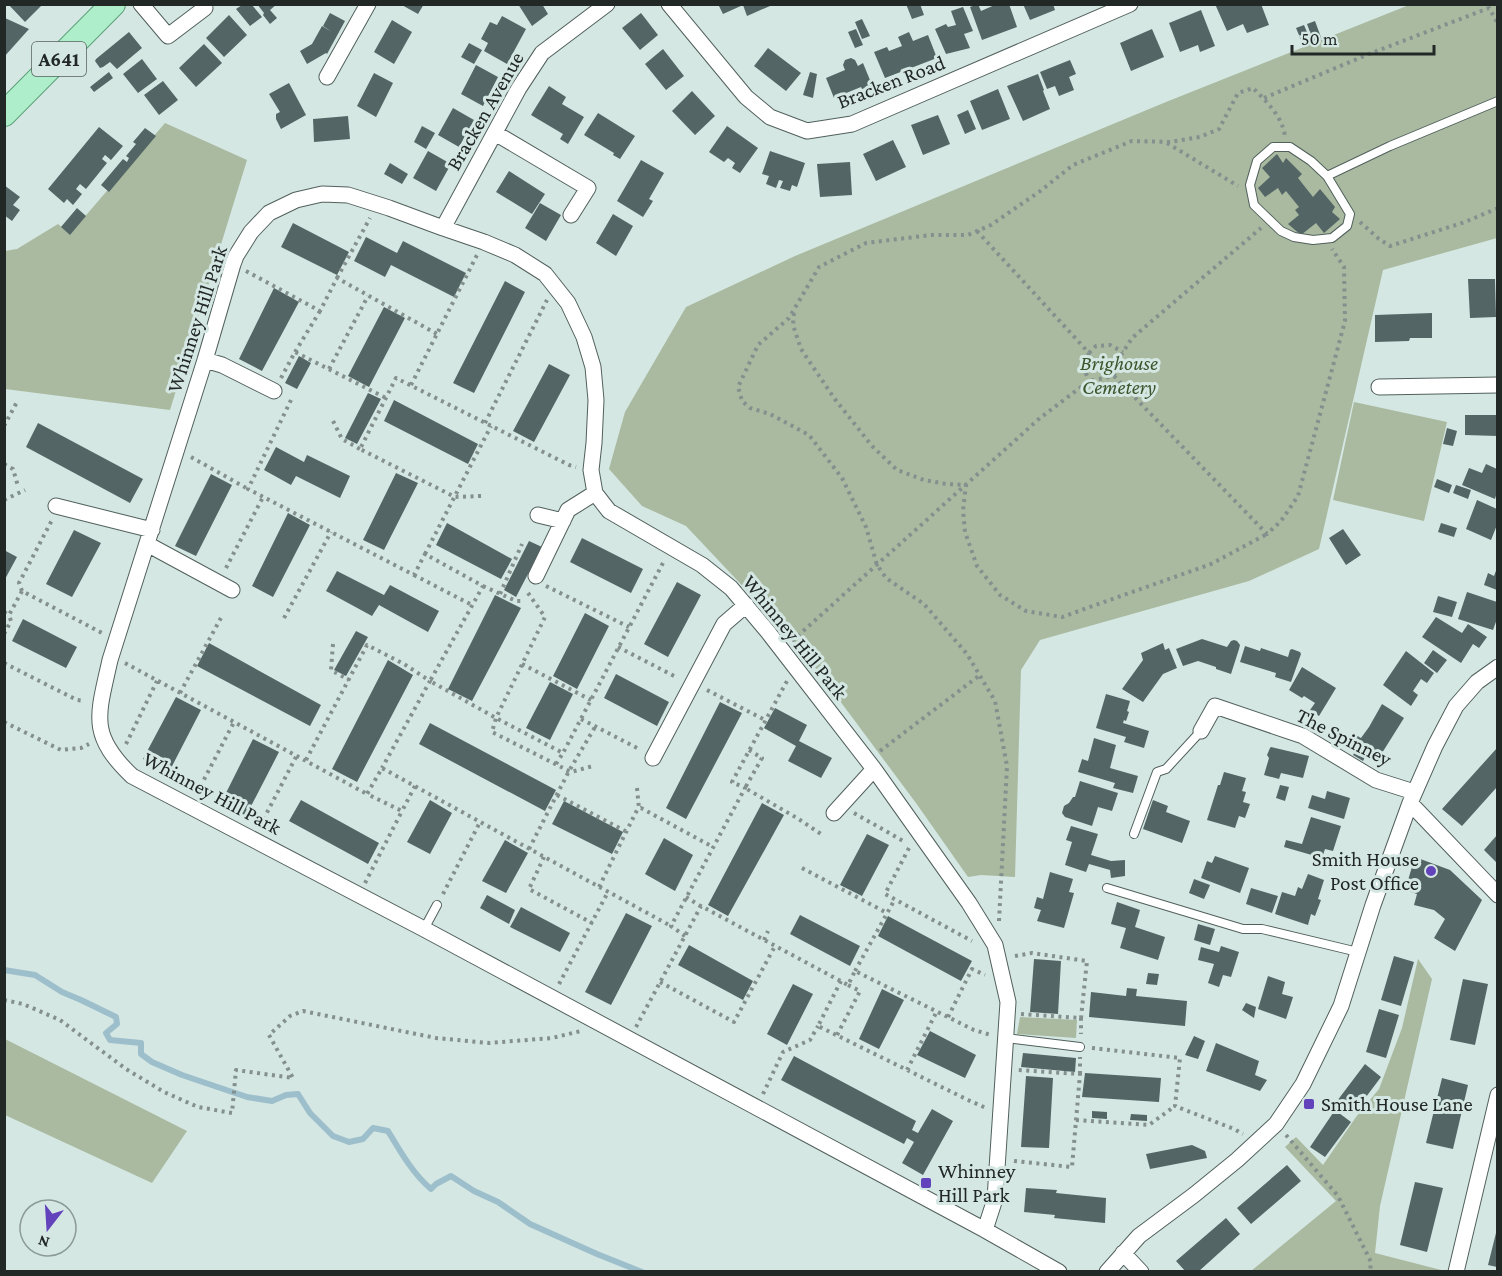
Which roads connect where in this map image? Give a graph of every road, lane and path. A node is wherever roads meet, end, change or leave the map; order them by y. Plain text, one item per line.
1 (113, 4) edge
2 (141, 4) edge
3 (368, 4) edge
4 (607, 4) edge
5 (669, 4) edge
6 (1130, 4) edge
7 (205, 8) dead end
8 (1497, 24) edge
9 (327, 77) dead end
10 (1264, 98) junction
11 (1497, 101) edge
12 (4, 114) edge
13 (495, 133) junction
14 (1165, 142) junction
15 (1286, 147) junction
16 (1328, 176) junction
17 (1252, 194) junction
18 (378, 205) junction
19 (1497, 208) edge
20 (1350, 214) junction
21 (571, 215) dead end
22 (1270, 220) junction
23 (443, 228) junction
24 (977, 231) junction
25 (1324, 239) junction
26 (484, 242) junction
27 (233, 264) junction
28 (337, 278) junction
29 (554, 285) junction
30 (368, 295) junction
31 (794, 309) junction
32 (320, 311) junction
33 (437, 334) junction
34 (295, 352) junction
35 (1123, 352) junction
36 (1089, 353) junction
37 (205, 360) junction
38 (329, 369) junction
39 (1114, 376) junction
40 (1089, 381) junction
41 (411, 385) junction
42 (1497, 385) edge
43 (1378, 387) dead end
44 (274, 391) joint
45 (386, 398) junction
46 (18, 400) dead end
47 (291, 400) dead end
48 (333, 421) dead end
49 (485, 423) junction
50 (4, 426) edge
51 (491, 426) junction
52 (177, 449) junction
53 (360, 449) junction
54 (4, 464) edge
55 (591, 470) junction
56 (966, 485) junction
57 (18, 486) dead end
58 (248, 489) junction
59 (25, 490) dead end
60 (595, 493) junction
61 (481, 496) dead end
62 (263, 497) junction
63 (455, 497) junction
64 (4, 500) edge
65 (59, 507) joint
66 (538, 515) dead end
67 (563, 521) junction
68 (331, 532) junction
69 (1267, 534) junction
70 (150, 537) junction
71 (522, 544) dead end
72 (671, 547) junction
73 (425, 554) junction
74 (877, 565) junction
75 (414, 575) junction
76 (540, 580) joint
77 (218, 582) junction
78 (483, 586) junction
79 (232, 590) dead end
80 (22, 591) junction
81 (528, 592) dead end
82 (500, 594) junction
83 (523, 602) dead end
84 (472, 605) junction
85 (746, 605) junction
86 (7, 613) edge
87 (222, 616) dead end
88 (284, 618) dead end
89 (629, 627) junction
90 (4, 634) edge
91 (333, 644) dead end
92 (618, 647) junction
93 (114, 648) junction
94 (782, 650) junction
95 (4, 663) edge
96 (522, 663) junction
97 (1497, 666) edge
98 (795, 667) junction
99 (980, 675) junction
100 (349, 680) junction
101 (157, 681) junction
102 (430, 681) junction
103 (693, 683) junction
104 (180, 693) junction
105 (591, 700) junction
106 (101, 703) junction
107 (496, 718) junction
108 (581, 719) junction
109 (765, 720) junction
110 (4, 722) edge
111 (234, 722) junction
112 (595, 727) junction
113 (1201, 731) joint
114 (103, 736) junction
115 (748, 750) junction
116 (563, 753) junction
117 (297, 755) junction
118 (654, 757) joint
119 (306, 760) junction
120 (117, 762) junction
121 (556, 764) junction
122 (871, 765) junction
123 (593, 766) dead end
124 (381, 768) junction
125 (569, 771) junction
126 (415, 786) junction
127 (637, 788) dead end
128 (745, 788) junction
129 (368, 794) junction
130 (557, 795) junction
131 (1412, 798) junction
132 (190, 806) junction
133 (639, 809) junction
134 (838, 809) joint
135 (402, 812) junction
136 (480, 822) junction
137 (627, 832) junction
138 (821, 834) dead end
139 (1134, 834) dead end
140 (253, 839) junction
141 (713, 847) junction
142 (529, 849) junction
143 (544, 857) junction
144 (802, 868) dead end
145 (599, 887) junction
146 (1107, 888) dead end
147 (608, 892) junction
148 (359, 895) junction
149 (442, 895) dead end
150 (1497, 895) edge
151 (686, 897) junction
152 (895, 899) junction
153 (437, 906) dead end
154 (703, 907) junction
155 (887, 913) junction
156 (591, 924) junction
157 (670, 926) junction
158 (424, 929) junction
159 (768, 931) dead end
160 (685, 936) junction
161 (764, 940) junction
162 (775, 946) junction
163 (1358, 952) junction
164 (997, 954) junction
165 (855, 971) junction
166 (841, 981) junction
167 (1003, 981) junction
168 (660, 982) junction
169 (848, 985) junction
170 (552, 998) junction
171 (4, 1000) edge
172 (937, 1011) junction
173 (1008, 1014) junction
174 (948, 1017) junction
175 (1081, 1018) junction
176 (604, 1026) junction
177 (818, 1026) junction
178 (837, 1035) junction
179 (1006, 1038) junction
180 (629, 1039) junction
181 (1080, 1047) junction
182 (1004, 1068) junction
183 (907, 1070) junction
184 (1080, 1074) junction
185 (1497, 1095) edge
186 (1175, 1106) junction
187 (757, 1107) junction
188 (1001, 1113) junction
189 (1076, 1120) junction
190 (1275, 1124) junction
191 (1257, 1142) junction
192 (998, 1160) junction
193 (985, 1230) junction
194 (1123, 1253) junction
195 (1059, 1272) edge
196 (1107, 1272) edge
197 (1141, 1272) edge
198 (1370, 1272) edge
199 (1456, 1272) edge

1 - 12 main road, A641
2 - 7 street
3 - 9 street
4 - 13 street, Bracken Avenue
5 - 6 street, Bracken Road
8 - 10 path
10 - 14 path
10 - 15 path
11 - 16 lane
13 - 21 street
13 - 23 street, Bracken Avenue
14 - 17 path
14 - 24 path
15 - 16 lane
15 - 17 lane
16 - 20 lane
17 - 22 lane
18 - 23 street, Whinney Hill Park
18 - 27 street, Whinney Hill Park
18 - 28 path
19 - 20 path
20 - 25 lane
22 - 25 lane
22 - 35 path
23 - 26 street, Whinney Hill Park
24 - 31 path
24 - 36 path
25 - 69 path
26 - 29 street, Whinney Hill Park
26 - 33 path
27 - 32 path
27 - 37 street, Whinney Hill Park
28 - 30 path
28 - 32 path
29 - 49 path
29 - 55 street, Whinney Hill Park
30 - 33 path
30 - 38 path
31 - 56 path
31 - 74 path
32 - 34 path
33 - 41 path
34 - 38 path
34 - 44 path
35 - 36 path
35 - 39 path
36 - 40 path
37 - 44 street
37 - 52 street, Whinney Hill Park
38 - 45 path
39 - 40 path
39 - 69 path
40 - 56 path
41 - 45 path
41 - 49 path
42 - 43 street
45 - 53 path
46 - 50 path
47 - 58 path
48 - 53 path
49 - 51 path
51 - 55 path
51 - 63 path
52 - 58 path
52 - 70 street, Whinney Hill Park
53 - 63 path
54 - 57 path
55 - 60 street, Whinney Hill Park
56 - 69 path
56 - 74 path
58 - 62 path
59 - 64 path
60 - 67 street
60 - 72 street, Whinney Hill Park
61 - 63 path
62 - 68 path
62 - 77 path
63 - 73 path
65 - 70 street
65 - 80 path
66 - 67 street
67 - 76 street
68 - 75 path
68 - 88 path
70 - 77 street
70 - 93 street, Whinney Hill Park
71 - 82 path
72 - 85 street, Whinney Hill Park
72 - 89 path
73 - 75 path
73 - 78 path
74 - 94 path
74 - 99 path
75 - 84 path
76 - 89 path
77 - 79 street
78 - 82 path
78 - 84 path
80 - 86 path
80 - 93 path
81 - 96 path
82 - 83 path
84 - 102 path
85 - 94 street, Whinney Hill Park
85 - 103 street
86 - 90 path
87 - 104 path
89 - 92 path
91 - 100 path
92 - 103 path
92 - 105 path
93 - 101 path
93 - 106 street, Whinney Hill Park
94 - 98 street, Whinney Hill Park
95 - 106 path
96 - 105 path
96 - 107 path
97 - 131 street
98 - 109 path
98 - 122 street, Whinney Hill Park
99 - 122 path
99 - 164 path
100 - 102 path
100 - 119 path
101 - 104 path
101 - 120 path
102 - 107 path
102 - 124 path
103 - 109 path
103 - 118 street
104 - 111 path
105 - 108 path
106 - 114 street, Whinney Hill Park
107 - 116 path
107 - 121 path
108 - 112 path
108 - 116 path
109 - 115 path
110 - 114 path
111 - 117 path
111 - 132 path
112 - 118 path
112 - 125 path
113 - 131 street, The Spinney
113 - 139 lane
114 - 120 street, Whinney Hill Park
115 - 128 path
115 - 128 path
116 - 121 path
117 - 119 path
117 - 140 path
119 - 129 path
120 - 132 street, Whinney Hill Park
121 - 125 path
122 - 134 street
122 - 164 street, Whinney Hill Park
123 - 125 path
124 - 126 path
124 - 129 path
125 - 130 path
126 - 135 path
126 - 136 path
127 - 133 path
128 - 138 path
128 - 141 path
129 - 135 path
130 - 137 path
130 - 142 path
131 - 150 street
131 - 163 street
132 - 140 street, Whinney Hill Park
133 - 137 path
133 - 141 path
134 - 152 path
135 - 148 path
136 - 142 path
136 - 149 path
137 - 145 path
140 - 148 street, Whinney Hill Park
141 - 151 path
142 - 143 path
143 - 145 path
143 - 156 path
144 - 155 path
145 - 147 path
146 - 163 lane
147 - 156 path
147 - 157 path
148 - 158 street, Whinney Hill Park
151 - 154 path
151 - 157 path
152 - 155 path
152 - 164 path
153 - 158 lane
154 - 160 path
154 - 161 path
155 - 165 path
156 - 170 path
157 - 160 path
158 - 170 street, Whinney Hill Park
159 - 161 path
160 - 168 path
161 - 162 path
162 - 166 path
162 - 168 path
163 - 190 street
164 - 167 street, Whinney Hill Park
164 - 175 path
165 - 169 path
165 - 172 path
166 - 169 path
166 - 177 path
167 - 173 street, Whinney Hill Park
167 - 174 path
168 - 180 path
169 - 178 path
170 - 176 street, Whinney Hill Park
171 - 176 path
172 - 174 path
172 - 183 path
173 - 175 path
173 - 179 street, Whinney Hill Park
174 - 179 path
175 - 181 path
176 - 180 street, Whinney Hill Park
177 - 178 path
177 - 187 path
178 - 183 path
179 - 181 lane
179 - 182 street, Whinney Hill Park
180 - 187 street, Whinney Hill Park
181 - 184 path
181 - 186 path
182 - 184 path
182 - 188 street, Whinney Hill Park
183 - 188 path
184 - 189 path
185 - 199 street
186 - 189 path
186 - 191 path
187 - 193 street, Whinney Hill Park
188 - 192 street, Whinney Hill Park
189 - 192 path
190 - 191 street
190 - 198 path
191 - 194 street
192 - 193 street, Whinney Hill Park
193 - 195 street, Whinney Hill Park
194 - 196 street
194 - 197 street

